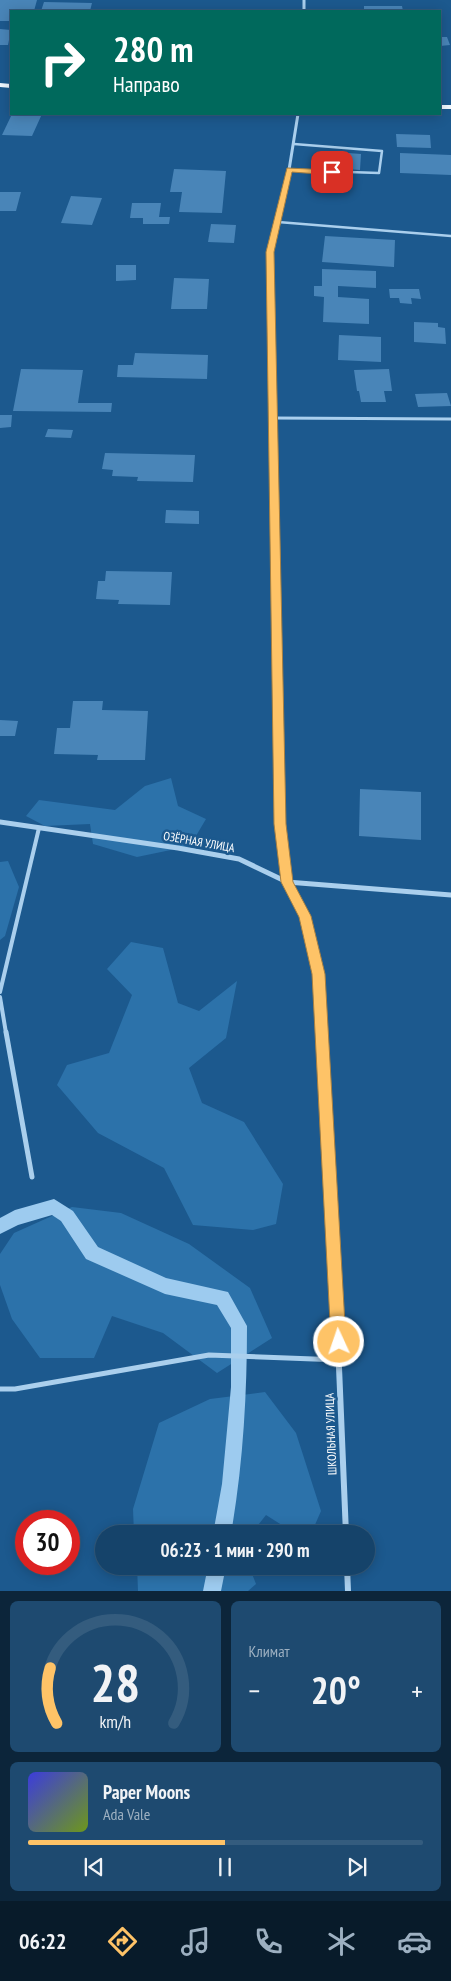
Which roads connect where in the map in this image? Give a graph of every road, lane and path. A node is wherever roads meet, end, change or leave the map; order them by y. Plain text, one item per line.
1 (298, 115) edge
2 (294, 144) junction
3 (289, 170) junction
4 (278, 222) junction
5 (451, 236) edge
6 (273, 418) junction
7 (451, 419) edge
8 (0, 822) edge
9 (39, 828) junction
10 (287, 882) junction
11 (451, 895) edge
12 (0, 992) edge
13 (0, 997) edge
14 (32, 1177) dead end
15 (340, 1360) junction
16 (0, 1389) edge
17 (346, 1525) edge
18 (347, 1575) edge
19 (348, 1591) edge

1 - 2 street, ШКОЛЬНАЯ УЛИЦА
2 - 3 street, ШКОЛЬНАЯ УЛИЦА
2 - 3 lane
3 - 4 street, ШКОЛЬНАЯ УЛИЦА
4 - 5 lane
4 - 6 street, ШКОЛЬНАЯ УЛИЦА
6 - 7 lane
6 - 10 street, ШКОЛЬНАЯ УЛИЦА
8 - 9 street, ОЗЁРНАЯ УЛИЦА
9 - 10 street, ОЗЁРНАЯ УЛИЦА
9 - 12 lane
10 - 11 street, ОЗЁРНАЯ УЛИЦА
10 - 15 street, ШКОЛЬНАЯ УЛИЦА
13 - 14 lane
15 - 16 lane
15 - 17 street, ШКОЛЬНАЯ УЛИЦА
18 - 19 street

